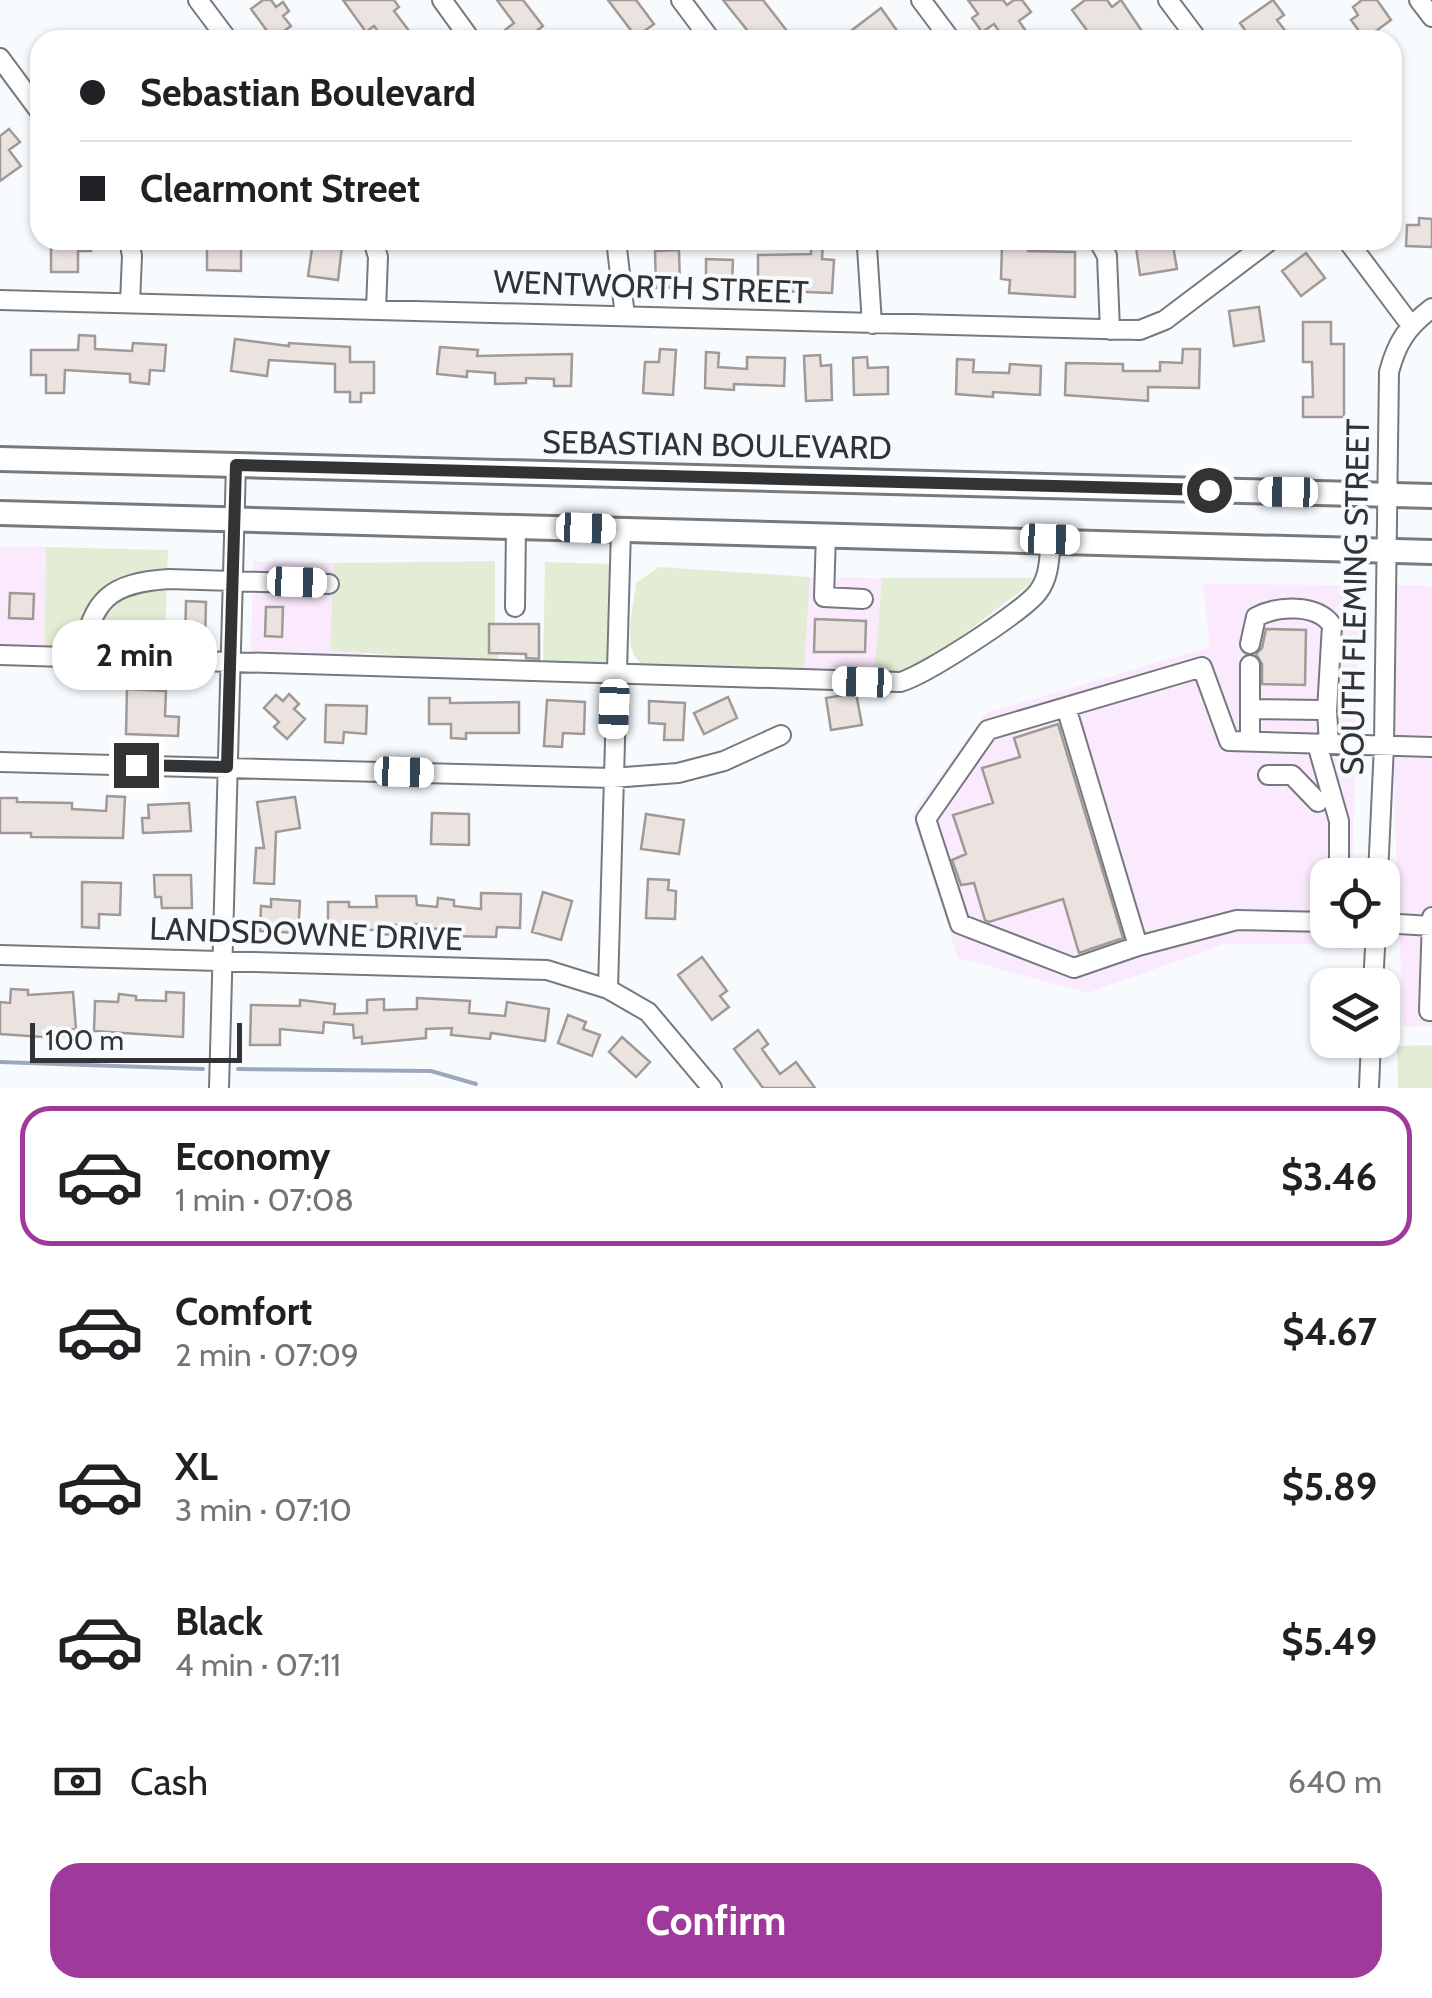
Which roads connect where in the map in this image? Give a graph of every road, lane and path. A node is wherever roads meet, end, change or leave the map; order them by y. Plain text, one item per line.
1 (198, 0) edge
2 (442, 0) edge
3 (681, 0) edge
4 (921, 0) edge
5 (1168, 0) edge
6 (1420, 0) edge
7 (1432, 17) edge
8 (220, 30) edge
9 (464, 30) edge
10 (704, 30) edge
11 (944, 30) edge
12 (1190, 30) edge
13 (0, 58) edge
14 (30, 98) edge
15 (130, 250) edge
16 (376, 250) edge
17 (617, 250) edge
18 (867, 250) edge
19 (1103, 250) edge
20 (1259, 250) edge
21 (1354, 250) edge
22 (0, 300) edge
23 (130, 304) junction
24 (1432, 308) edge
25 (376, 310) junction
26 (625, 316) junction
27 (872, 324) junction
28 (1410, 324) junction
29 (1110, 330) junction
30 (0, 459) edge
31 (236, 465) junction
32 (1387, 494) junction
33 (1432, 496) edge
34 (0, 513) edge
35 (234, 517) junction
36 (516, 526) junction
37 (621, 529) junction
38 (826, 534) junction
39 (1050, 539) junction
40 (1386, 552) junction
41 (1432, 552) edge
42 (232, 580) junction
43 (330, 584) dead end
44 (863, 599) dead end
45 (516, 607) dead end
46 (1250, 644) dead end
47 (0, 655) edge
48 (83, 658) junction
49 (231, 662) junction
50 (1250, 665) dead end
51 (616, 674) junction
52 (1066, 707) junction
53 (1250, 709) junction
54 (1327, 711) junction
55 (781, 736) dead end
56 (1250, 742) junction
57 (1323, 744) junction
58 (1384, 745) junction
59 (1432, 747) edge
60 (0, 762) edge
61 (227, 767) junction
62 (1268, 775) dead end
63 (612, 778) junction
64 (1318, 802) dead end
65 (1339, 858) edge
66 (1379, 858) edge
67 (1432, 917) edge
68 (1310, 922) edge
69 (1400, 925) edge
70 (1432, 926) edge
71 (1138, 946) junction
72 (0, 954) edge
73 (222, 962) junction
74 (608, 989) junction
75 (1432, 1011) edge
76 (1371, 1058) edge
77 (219, 1088) edge
78 (712, 1088) edge
79 (1370, 1088) edge

1 - 8 street
2 - 9 street
3 - 10 street
4 - 11 street
5 - 12 street
6 - 7 street
13 - 14 street
15 - 23 street
16 - 25 street
17 - 26 street
18 - 27 street
19 - 29 street
20 - 29 street, WENTWORTH STREET
21 - 28 street
22 - 23 street, WENTWORTH STREET
23 - 25 street, WENTWORTH STREET
24 - 28 street
25 - 26 street, WENTWORTH STREET
26 - 27 street, WENTWORTH STREET
27 - 29 street, WENTWORTH STREET
28 - 32 street, SOUTH FLEMING STREET
30 - 31 main road, SEBASTIAN BOULEVARD
31 - 32 main road, SEBASTIAN BOULEVARD
31 - 35 street
32 - 33 main road, SEBASTIAN BOULEVARD
32 - 40 street, SOUTH FLEMING STREET
34 - 35 main road
35 - 36 main road
35 - 42 street
36 - 37 main road
36 - 45 street
37 - 38 main road
37 - 51 street
38 - 39 main road
38 - 44 street
39 - 40 main road
39 - 51 street
40 - 41 main road
40 - 58 street, SOUTH FLEMING STREET
42 - 43 street
42 - 48 street
42 - 49 street
46 - 54 street
47 - 48 street
48 - 49 street
49 - 51 street
49 - 61 street
50 - 53 street
51 - 63 street
52 - 56 street
52 - 71 street
52 - 71 street
53 - 54 street
53 - 56 street
54 - 57 street
55 - 63 street
56 - 57 street
57 - 58 street
57 - 65 street
58 - 59 street
58 - 66 street, SOUTH FLEMING STREET
60 - 61 street
61 - 63 street
61 - 73 street
62 - 64 street
63 - 74 street
67 - 70 street
68 - 71 street
69 - 70 street
70 - 75 street
72 - 73 street, LANDSDOWNE DRIVE
73 - 74 street, LANDSDOWNE DRIVE
73 - 77 street
74 - 78 street, LANDSDOWNE DRIVE
76 - 79 street

